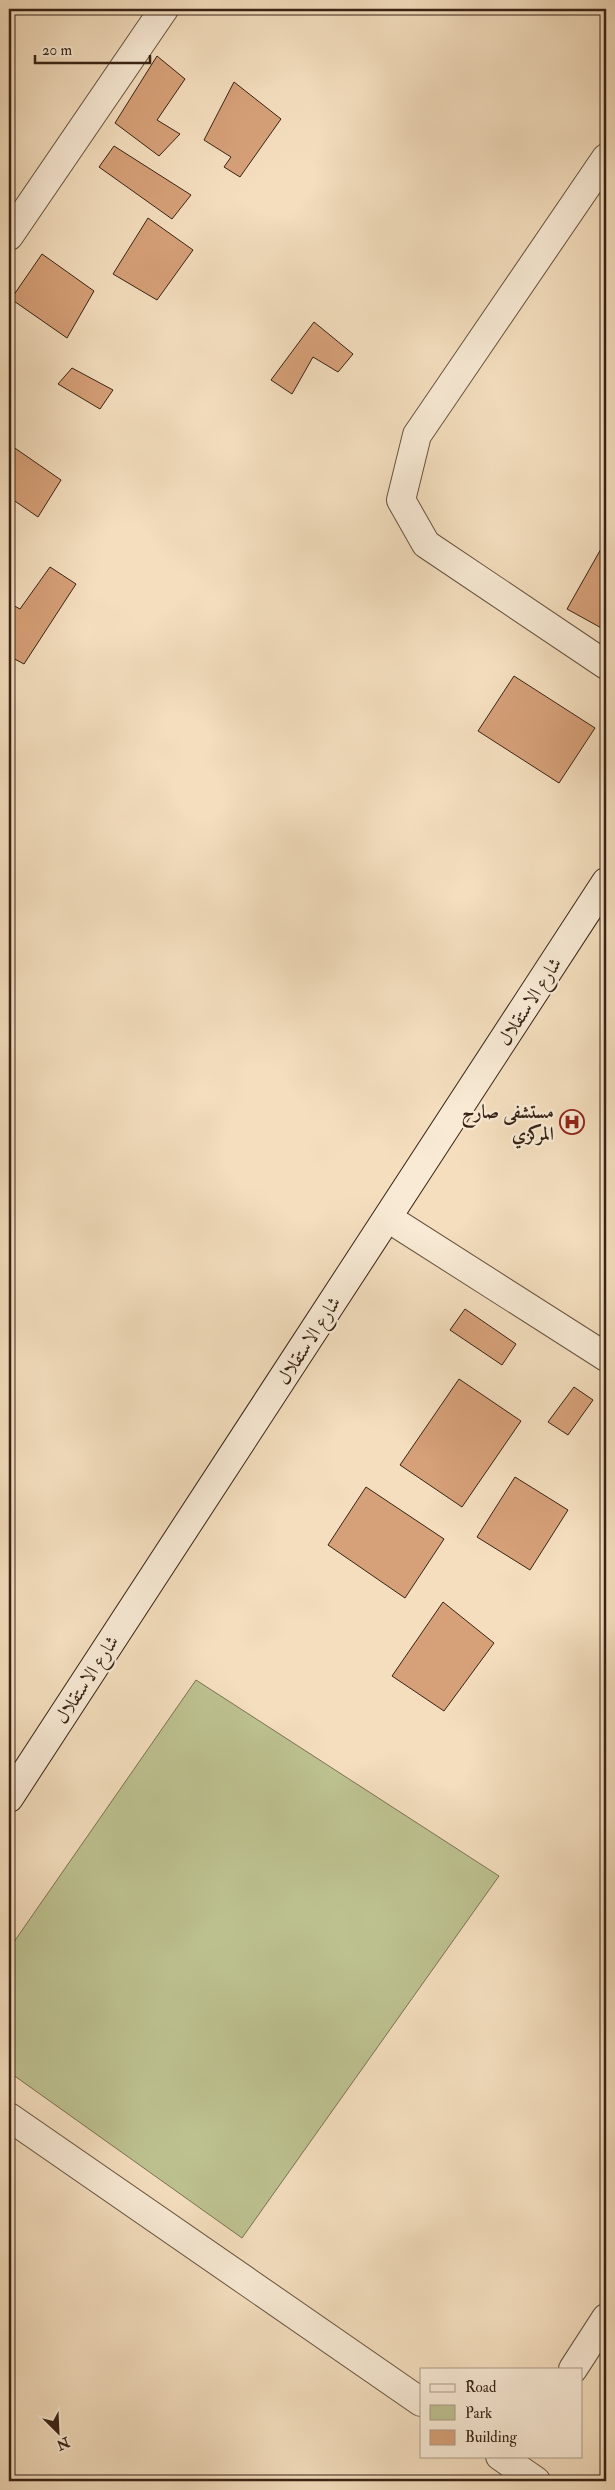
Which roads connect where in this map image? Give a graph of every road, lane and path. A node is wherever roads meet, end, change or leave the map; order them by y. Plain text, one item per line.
1 (164, 9) edge
2 (606, 158) edge
3 (9, 236) edge
4 (606, 665) edge
5 (606, 882) edge
6 (388, 1218) junction
7 (606, 1357) edge
8 (9, 1798) edge
9 (9, 2117) edge
10 (606, 2318) edge
11 (574, 2368) edge
12 (420, 2401) edge
13 (509, 2459) edge
14 (536, 2481) edge

1 - 3 street
2 - 4 street
5 - 6 street, شارع الاستقلال
6 - 7 street
6 - 8 street, شارع الاستقلال
9 - 12 street
10 - 11 street
13 - 14 street

